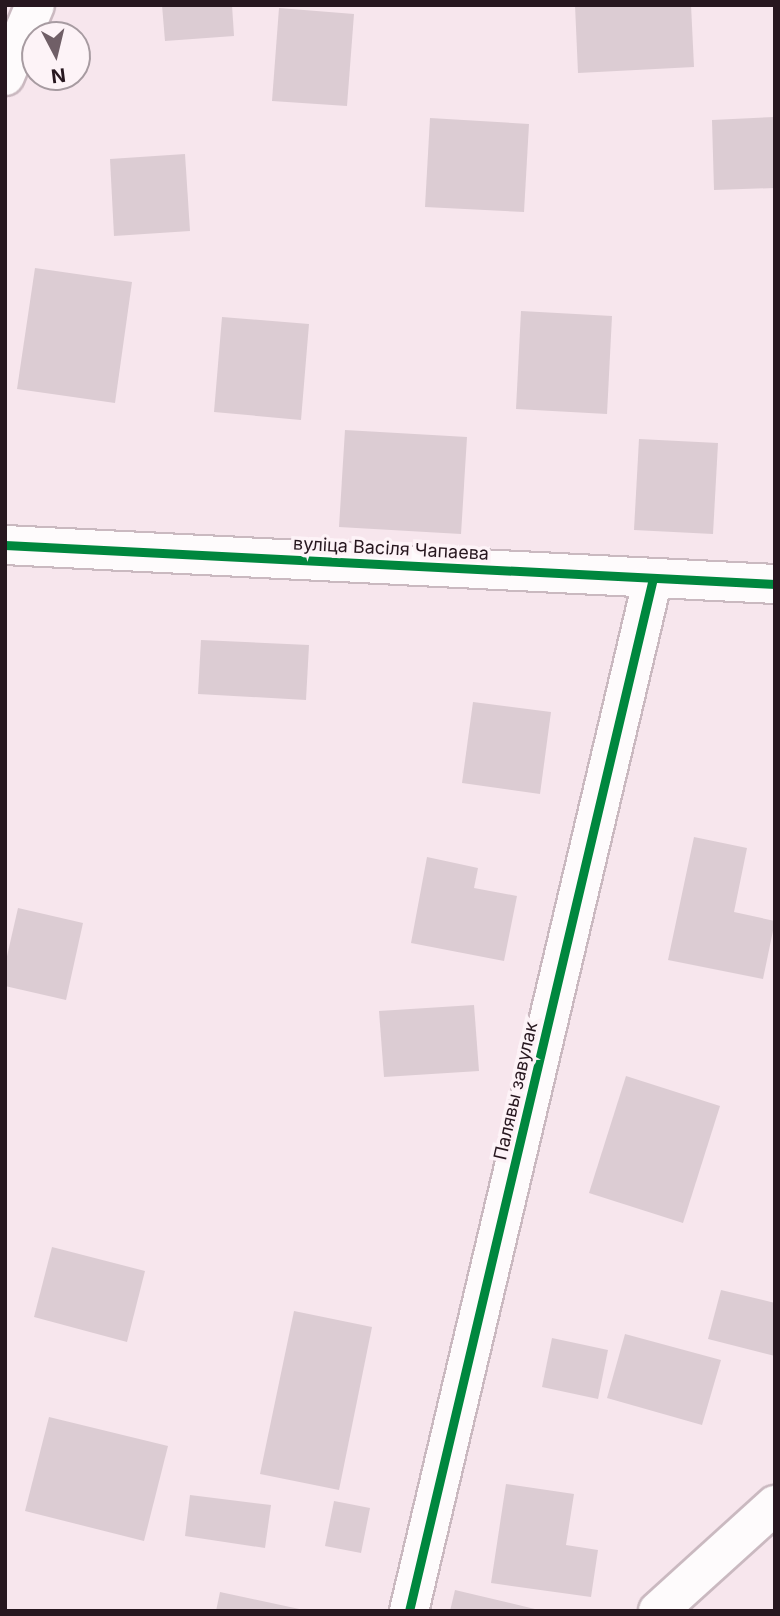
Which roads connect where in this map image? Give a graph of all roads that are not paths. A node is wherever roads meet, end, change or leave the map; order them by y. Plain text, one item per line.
1 (34, 5) edge
2 (5, 76) edge
3 (5, 545) edge
4 (653, 578) junction
5 (775, 584) edge
6 (775, 1505) edge
7 (409, 1611) edge
8 (658, 1611) edge

1 - 2 street
3 - 4 street, вуліца Васіля Чапаева
4 - 5 street, вуліца Васіля Чапаева
4 - 7 street, Палявы завулак
6 - 8 street

